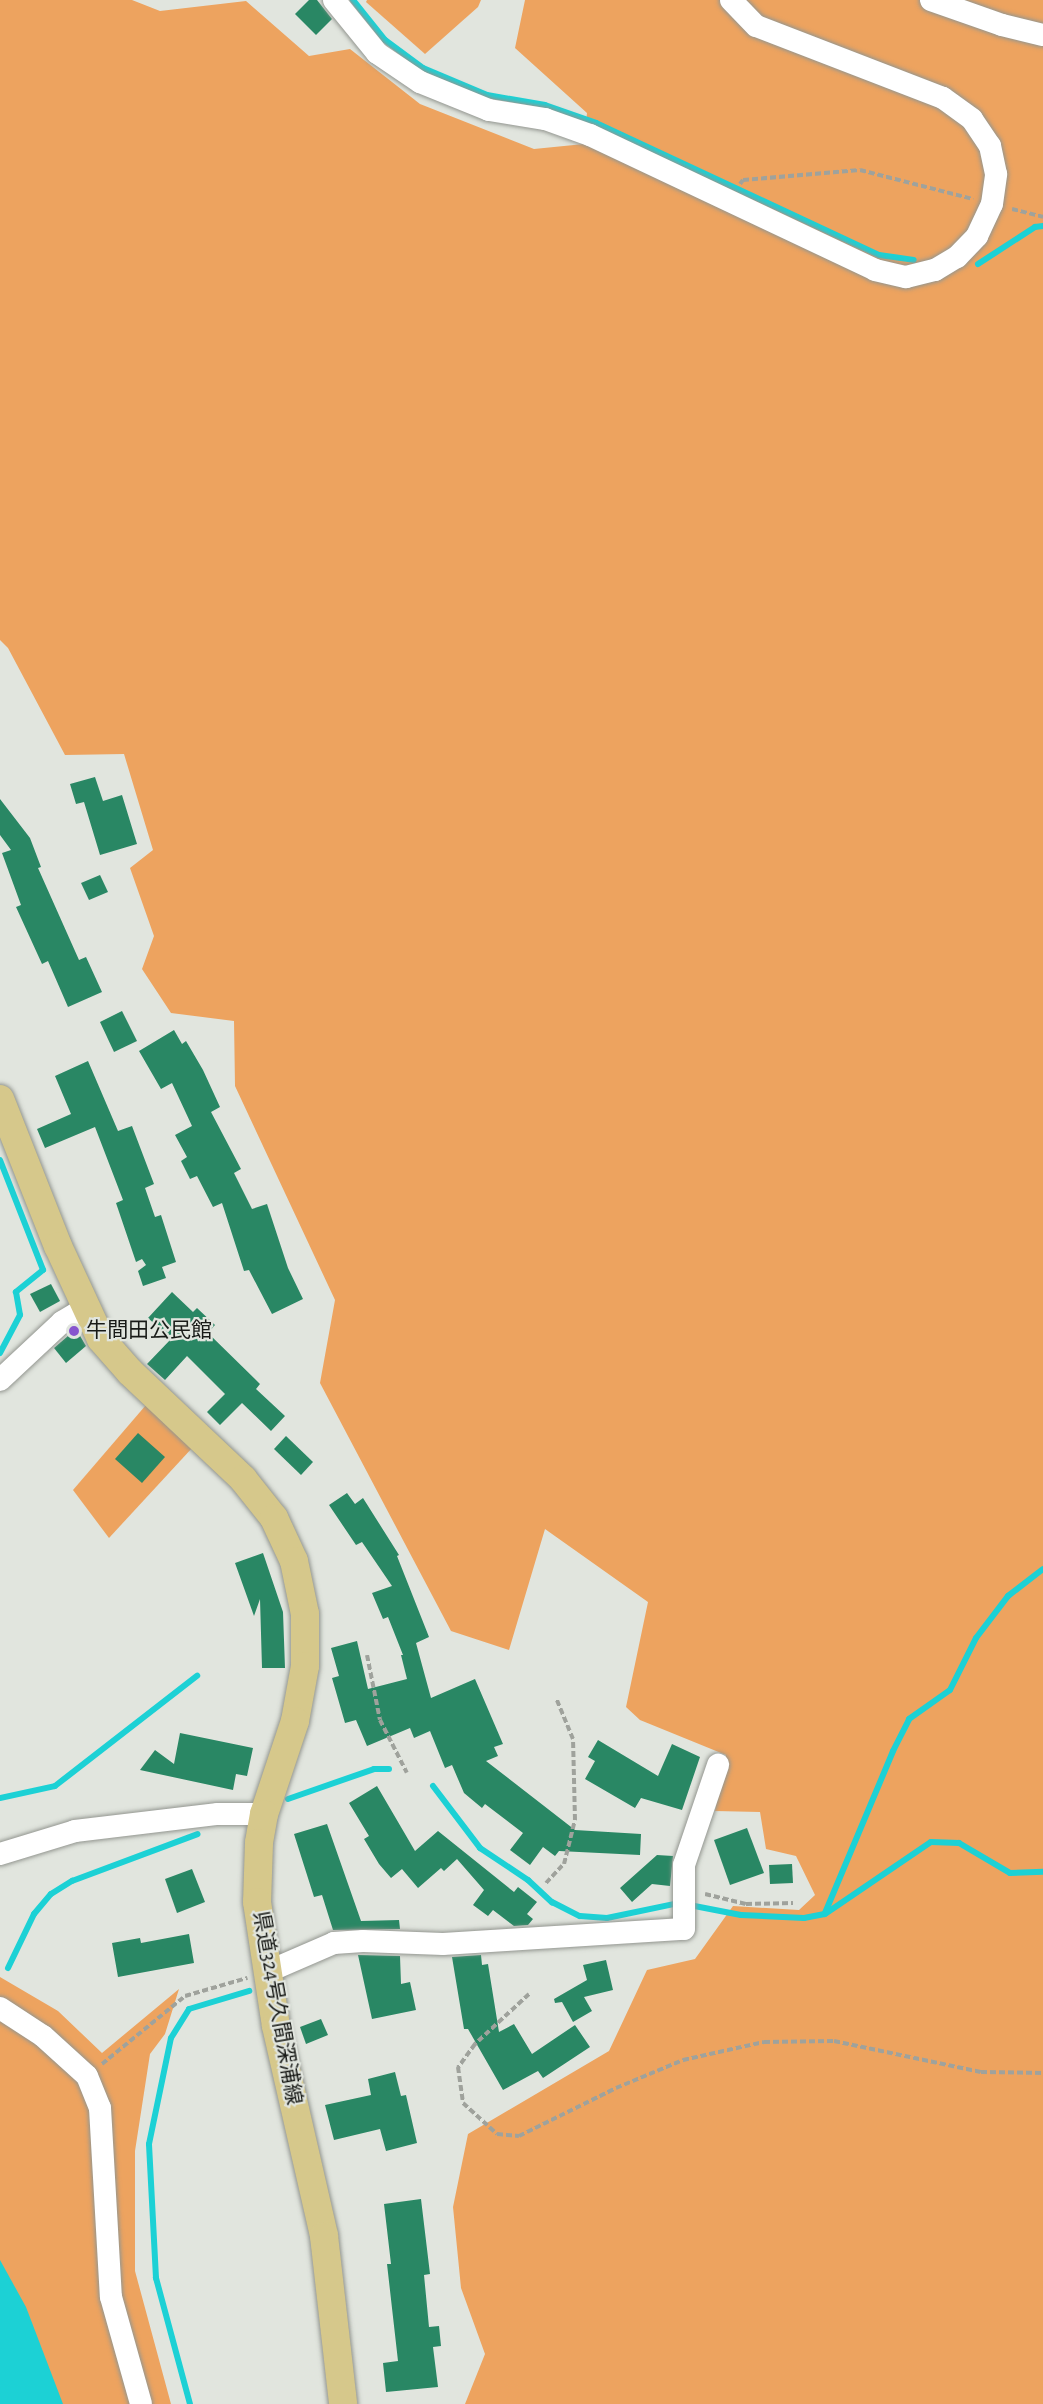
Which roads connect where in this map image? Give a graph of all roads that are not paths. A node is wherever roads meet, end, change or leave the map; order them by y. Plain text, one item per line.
1 (334, 0) edge
2 (730, 0) edge
3 (932, 0) edge
4 (1043, 35) edge
5 (0, 1099) edge
6 (85, 1308) junction
7 (0, 1380) edge
8 (718, 1765) dead end
9 (264, 1814) junction
10 (0, 1854) edge
11 (267, 1972) junction
12 (0, 2008) edge
13 (141, 2404) edge
14 (343, 2404) edge

1 - 2 street
3 - 4 street
5 - 6 main road, 県道324号久間深浦線
6 - 7 street
6 - 9 main road, 県道324号久間深浦線
8 - 11 street
9 - 10 street
9 - 11 main road, 県道324号久間深浦線
11 - 14 main road, 県道324号久間深浦線
12 - 13 street

